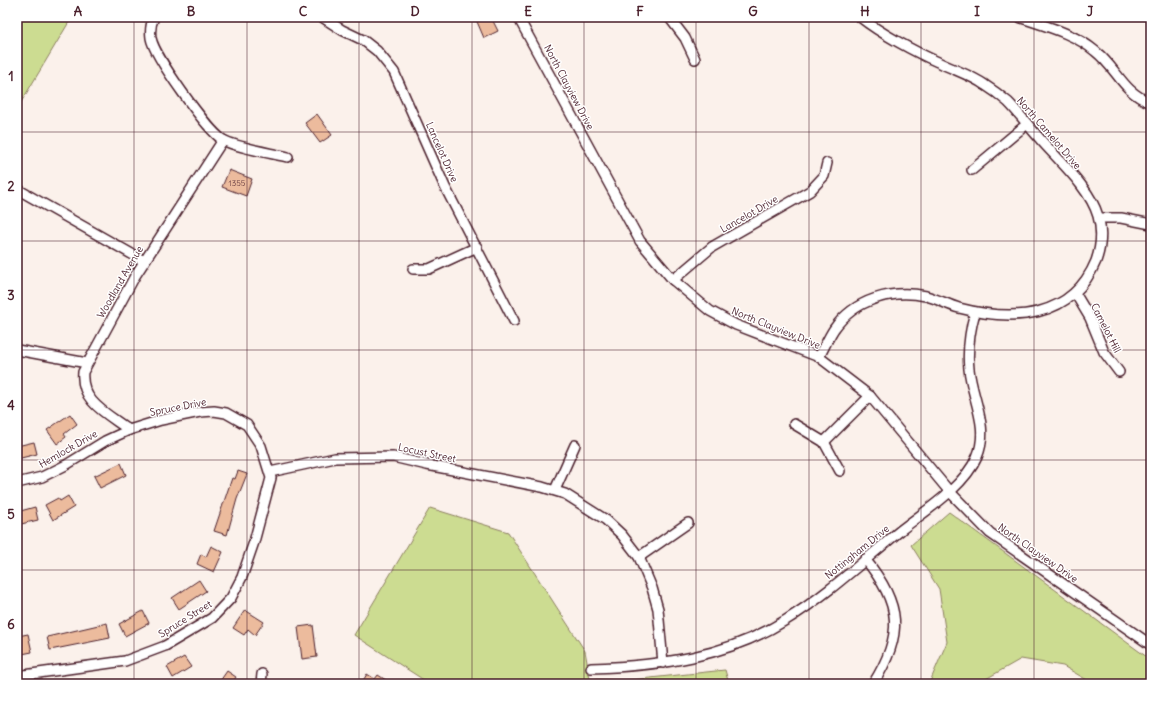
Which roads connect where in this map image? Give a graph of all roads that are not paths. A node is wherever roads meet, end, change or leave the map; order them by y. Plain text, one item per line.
1 (154, 17) edge
2 (322, 17) edge
3 (518, 17) edge
4 (669, 17) edge
5 (860, 17) edge
6 (1019, 17) edge
7 (695, 59) dead end
8 (1151, 103) edge
9 (1027, 124) junction
10 (223, 140) junction
11 (288, 156) dead end
12 (827, 163) dead end
13 (972, 170) dead end
14 (17, 189) edge
15 (1098, 218) junction
16 (1151, 224) edge
17 (477, 247) junction
18 (144, 261) junction
19 (414, 269) dead end
20 (673, 280) junction
21 (1075, 294) junction
22 (975, 312) junction
23 (514, 321) dead end
24 (17, 350) edge
25 (819, 357) junction
26 (87, 363) junction
27 (1119, 372) dead end
28 (870, 396) junction
29 (794, 424) dead end
30 (129, 430) junction
31 (824, 442) junction
32 (576, 445) dead end
33 (840, 471) dead end
34 (270, 472) junction
35 (17, 483) edge
36 (555, 490) junction
37 (949, 492) junction
38 (688, 522) dead end
39 (639, 557) junction
40 (865, 559) junction
41 (1151, 645) edge
42 (664, 663) junction
43 (591, 668) dead end
44 (262, 674) dead end
45 (17, 676) edge
46 (261, 684) edge
47 (873, 684) edge

1 - 10 street
2 - 17 street, Lancelot Drive
3 - 20 street, North Clayview Drive
4 - 7 street
5 - 9 street, North Camelot Drive
6 - 8 street
9 - 13 street
9 - 15 street, North Camelot Drive
10 - 11 street
10 - 18 street, Woodland Avenue
12 - 20 street, Lancelot Drive
14 - 18 street
15 - 16 street
15 - 21 street, North Camelot Drive
17 - 19 street
17 - 23 street, Lancelot Drive
18 - 26 street, Woodland Avenue
20 - 25 street, North Clayview Drive
21 - 22 street
21 - 27 street, Camelot Hill
22 - 25 street
22 - 37 street, Nottingham Drive
24 - 26 street
25 - 28 street, North Clayview Drive
26 - 30 street, Woodland Avenue
28 - 31 street
28 - 37 street, North Clayview Drive
29 - 31 street
30 - 34 street, Spruce Drive
30 - 35 street, Hemlock Drive
31 - 33 street
32 - 36 street
34 - 36 street, Locust Street
34 - 45 street, Spruce Street
36 - 39 street, Locust Street
37 - 40 street, Nottingham Drive
37 - 41 street, North Clayview Drive
38 - 39 street
39 - 42 street, Locust Street
40 - 42 street, Nottingham Drive
40 - 47 street
42 - 43 street, Nottingham Drive
44 - 46 street

